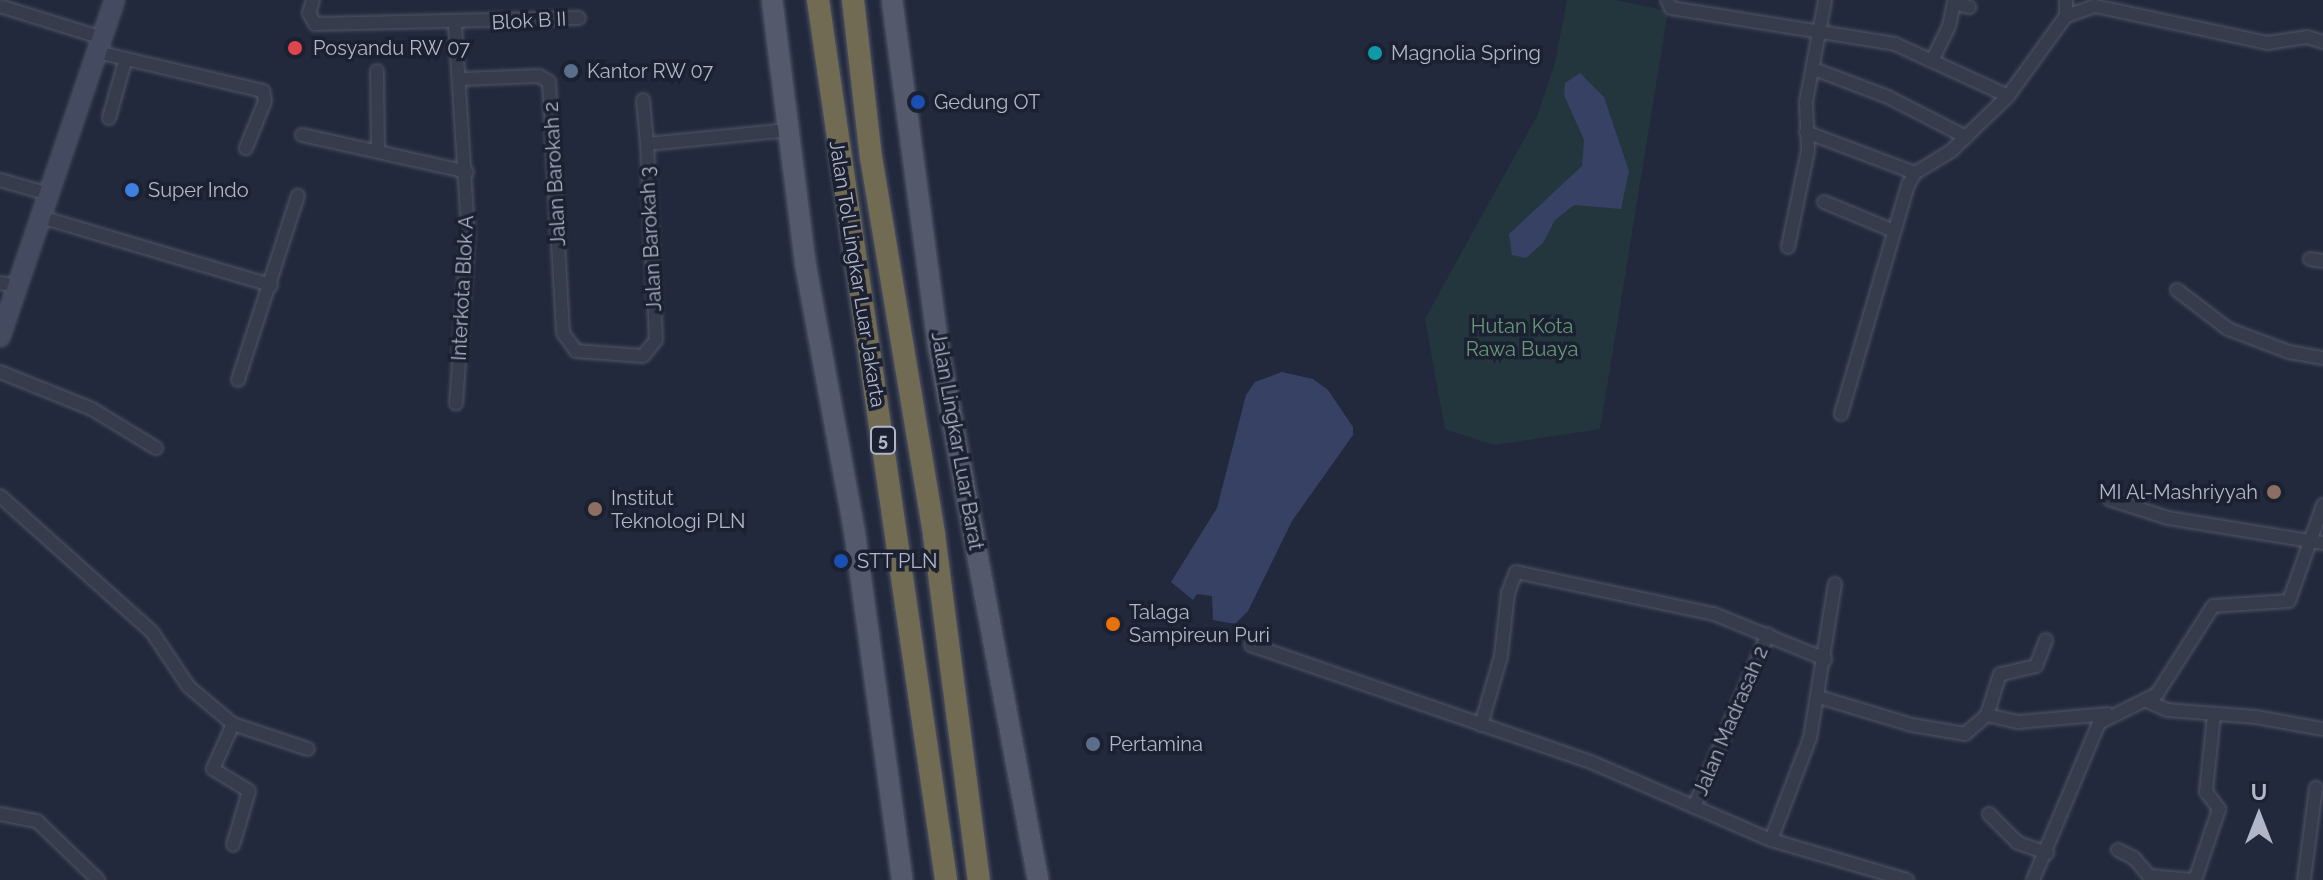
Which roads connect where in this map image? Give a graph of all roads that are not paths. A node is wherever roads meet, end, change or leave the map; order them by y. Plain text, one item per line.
1 (115, 0) edge
2 (313, 0) edge
3 (772, 0) edge
4 (818, 0) edge
5 (853, 0) edge
6 (892, 0) edge
7 (1667, 0) edge
8 (1825, 0) edge
9 (2066, 0) edge
10 (0, 6) edge
11 (1969, 7) dead end
12 (2066, 16) junction
13 (579, 18) dead end
14 (455, 24) junction
15 (1821, 33) junction
16 (2323, 42) edge
17 (100, 45) junction
18 (1932, 61) junction
19 (125, 62) junction
20 (1814, 69) junction
21 (377, 71) dead end
22 (462, 79) junction
23 (2008, 96) junction
24 (643, 100) dead end
25 (109, 118) dead end
26 (789, 130) junction
27 (1806, 132) junction
28 (302, 135) dead end
29 (1966, 137) junction
30 (647, 144) junction
31 (246, 148) dead end
32 (378, 152) junction
33 (467, 172) junction
34 (1915, 173) junction
35 (0, 180) edge
36 (49, 194) junction
37 (298, 195) dead end
38 (1824, 202) dead end
39 (41, 217) junction
40 (1894, 231) junction
41 (1788, 247) dead end
42 (9, 285) edge
43 (271, 285) junction
44 (2177, 290) dead end
45 (0, 337) edge
46 (576, 351) joint
47 (2323, 358) edge
48 (0, 372) edge
49 (238, 380) dead end
50 (456, 404) dead end
51 (1841, 414) dead end
52 (156, 448) dead end
53 (0, 496) edge
54 (2109, 499) dead end
55 (2323, 505) edge
56 (2317, 542) edge
57 (1835, 584) dead end
58 (1768, 634) junction
59 (2046, 640) dead end
60 (1251, 645) dead end
61 (1825, 659) junction
62 (1819, 697) junction
63 (2142, 703) junction
64 (2108, 714) junction
65 (2214, 714) junction
66 (1987, 715) junction
67 (233, 724) junction
68 (1481, 725) junction
69 (2323, 729) edge
70 (308, 749) dead end
71 (2316, 788) dead end
72 (1694, 807) junction
73 (0, 814) edge
74 (1989, 814) dead end
75 (1771, 840) junction
76 (233, 845) dead end
77 (2118, 850) dead end
78 (2047, 853) junction
79 (2035, 879) edge
80 (98, 880) edge
81 (902, 880) edge
82 (946, 880) edge
83 (979, 880) edge
84 (1038, 880) edge
85 (1907, 880) edge
86 (2194, 880) edge
87 (2304, 880) edge

1 - 17 main road
2 - 14 street, Blok B II
3 - 26 main road
4 - 82 highway, Jalan Tol Lingkar Luar Jakarta / 5
5 - 83 highway, Jalan Tol Lingkar Luar Jakarta / 5
6 - 84 main road, Jalan Lingkar Luar Barat
7 - 15 street
8 - 15 street
9 - 12 street
10 - 17 street
11 - 18 street
12 - 16 street
12 - 23 street
13 - 14 street, Blok B II
14 - 22 street, Interkota Blok A
15 - 18 street
15 - 20 street
17 - 19 street
17 - 36 main road
18 - 23 street
19 - 25 street
19 - 31 street
20 - 27 street
20 - 29 street
21 - 32 street
22 - 33 street, Interkota Blok A
22 - 46 street, Jalan Barokah 2
23 - 29 street
24 - 30 street
26 - 30 street, Jalan Barokah 3
26 - 81 main road
27 - 34 street
27 - 41 street
28 - 32 street
29 - 34 street
30 - 46 street, Jalan Barokah 3
32 - 33 street
33 - 50 street, Interkota Blok A
34 - 40 street
35 - 36 street
36 - 39 main road
37 - 43 street
38 - 40 street
39 - 42 main road
39 - 43 street
40 - 51 street
42 - 45 main road
43 - 49 street
44 - 47 street
48 - 52 street
53 - 67 street
54 - 56 street
55 - 56 street
56 - 63 street
57 - 61 street
58 - 61 street
58 - 68 street
58 - 72 street, Jalan Madrasah 2
59 - 66 street
60 - 68 street
61 - 62 street
62 - 66 street
62 - 75 street
63 - 64 street
63 - 65 street
64 - 66 street
64 - 78 street
65 - 69 street
65 - 86 street
67 - 70 street
67 - 76 street
68 - 72 street
71 - 87 street
72 - 75 street
73 - 80 street
74 - 78 street
75 - 85 street
77 - 86 street
78 - 79 street

